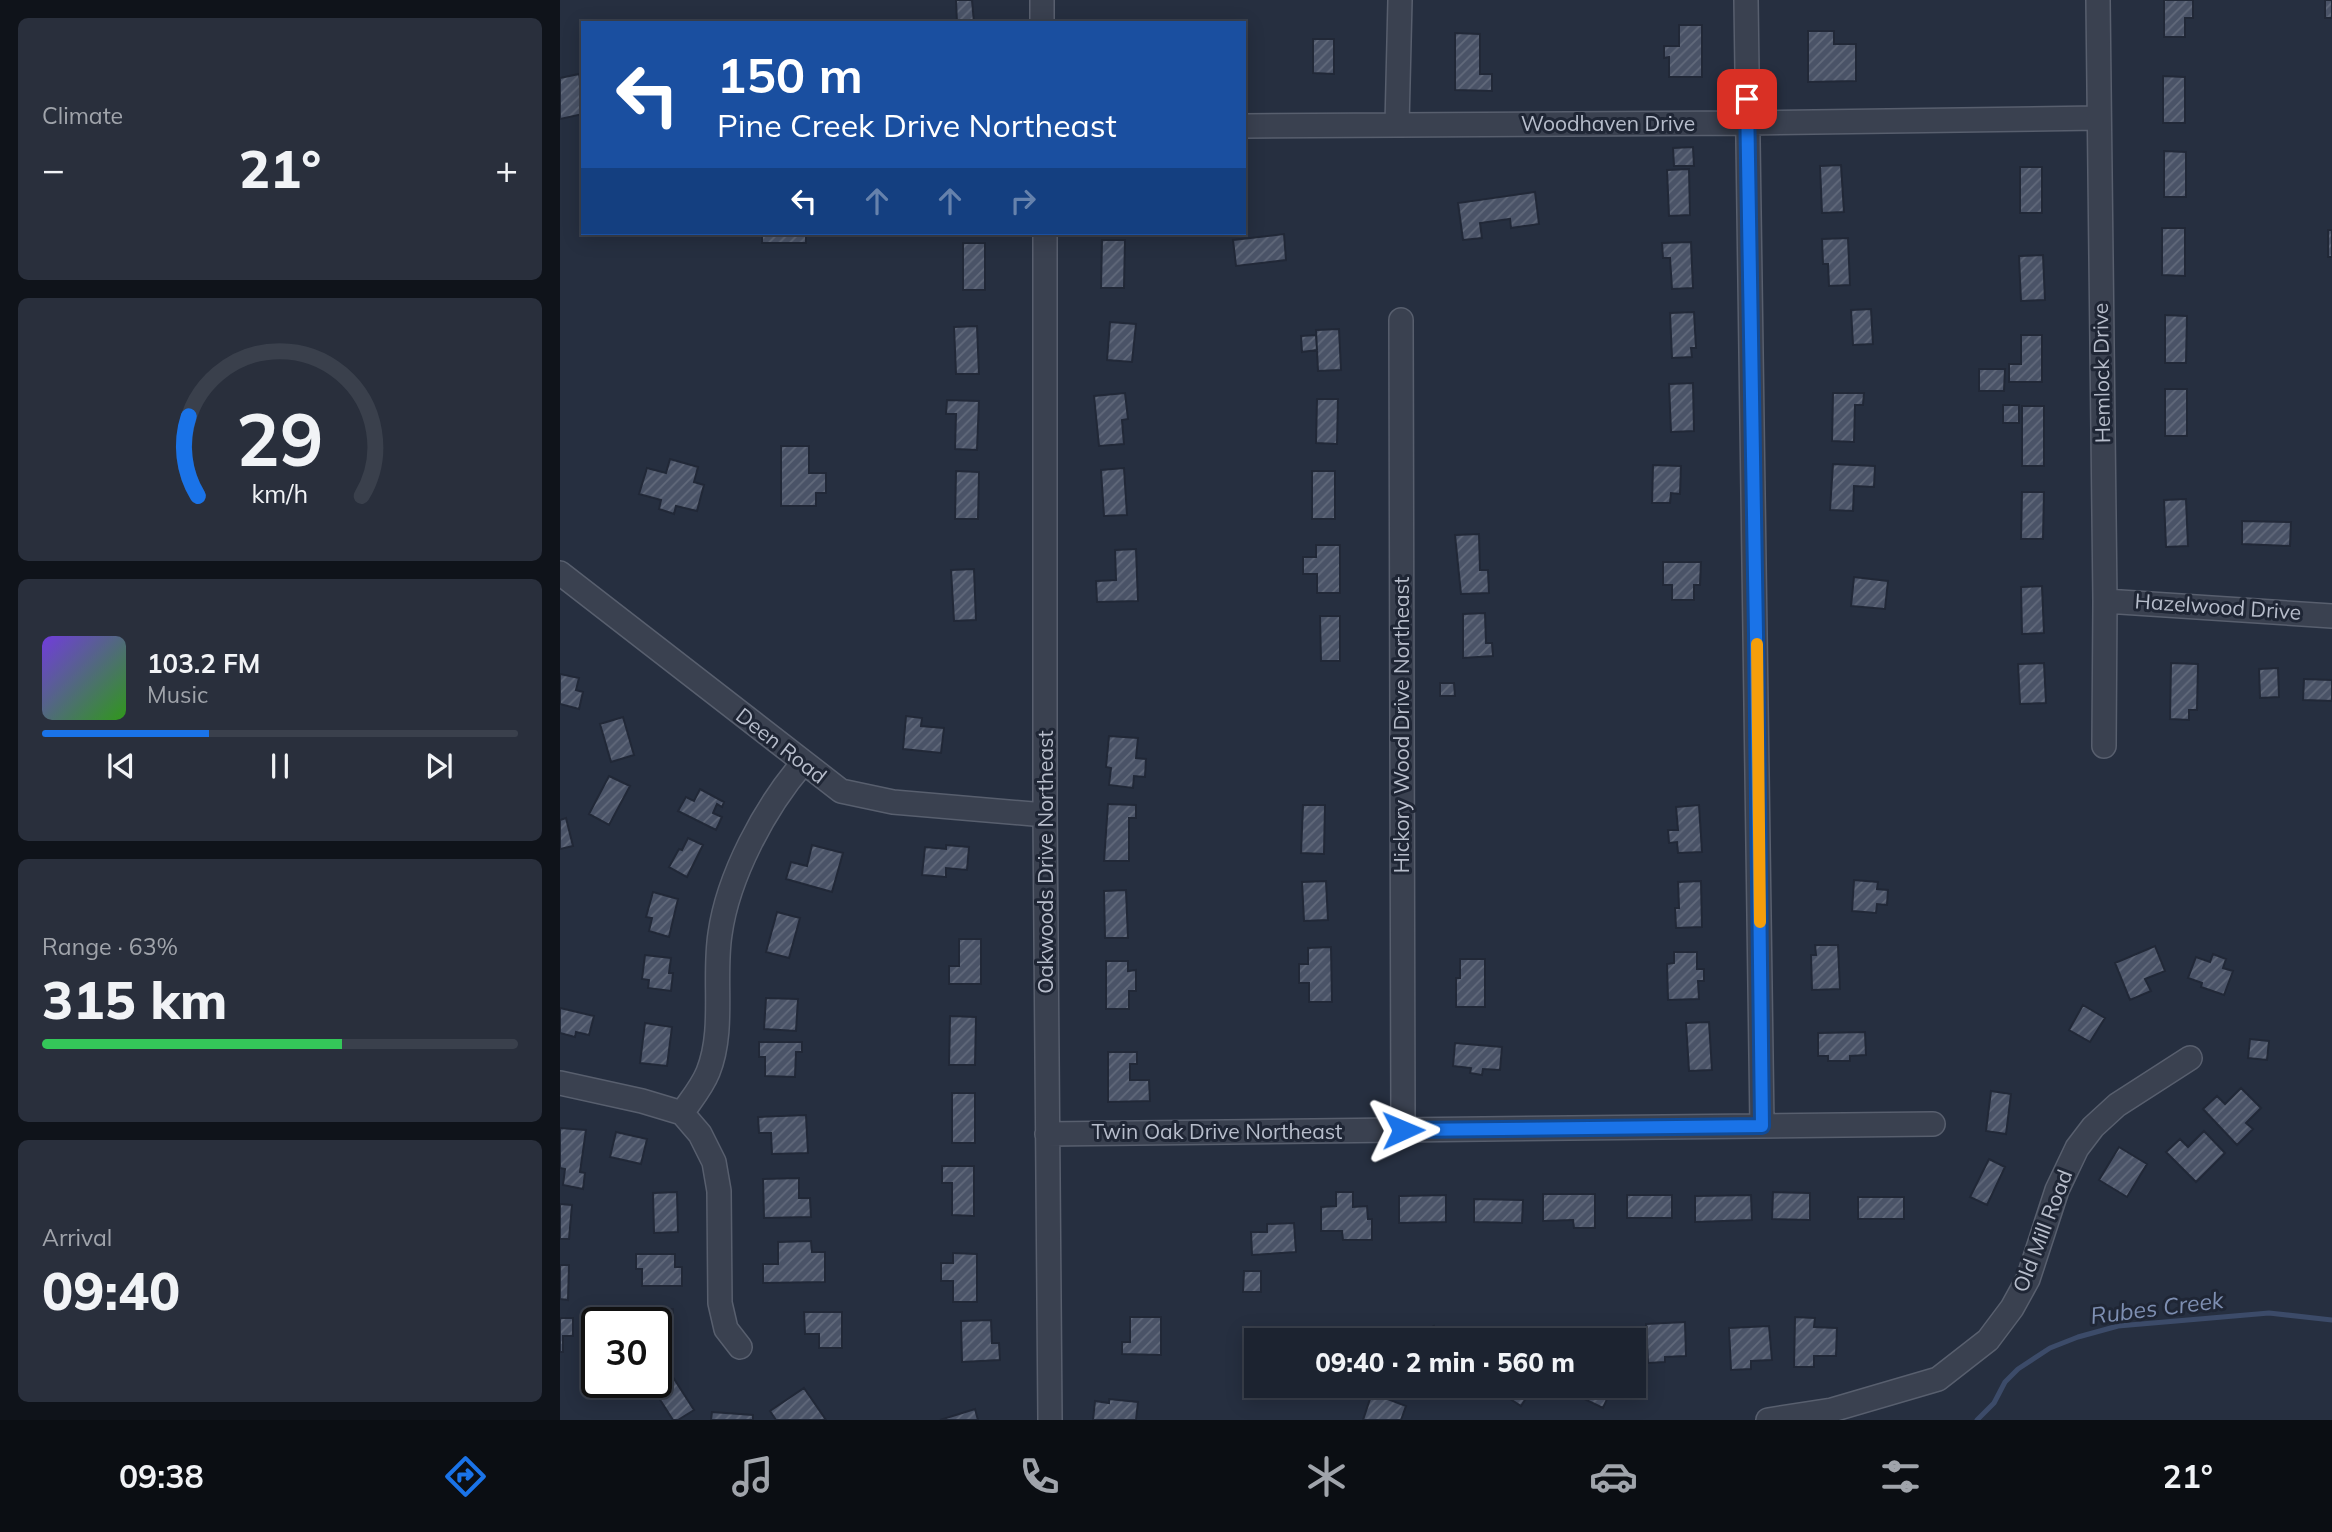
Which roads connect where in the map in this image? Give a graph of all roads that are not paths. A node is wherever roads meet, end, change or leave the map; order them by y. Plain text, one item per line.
1 (1042, 0) edge
2 (1400, 0) edge
3 (1746, 0) edge
4 (2098, 0) edge
5 (1042, 21) edge
6 (2098, 118) junction
7 (1747, 124) junction
8 (1397, 125) junction
9 (1246, 126) edge
10 (1045, 235) edge
11 (1401, 320) dead end
12 (560, 573) edge
13 (2105, 601) junction
14 (2332, 616) edge
15 (2104, 746) dead end
16 (803, 763) junction
17 (1045, 815) junction
18 (2190, 1058) dead end
19 (560, 1083) edge
20 (682, 1113) junction
21 (1933, 1124) dead end
22 (1762, 1126) junction
23 (1403, 1130) junction
24 (1047, 1134) junction
25 (740, 1347) dead end
26 (1049, 1420) edge
27 (1768, 1420) edge

1 - 5 street
2 - 8 street
3 - 7 street
4 - 6 street, Hemlock Drive
6 - 7 street, Woodhaven Drive
6 - 13 street, Hemlock Drive
7 - 8 street, Woodhaven Drive
7 - 22 street
8 - 9 street, Woodhaven Drive
10 - 17 street, Oakwoods Drive Northeast
11 - 23 street, Hickory Wood Drive Northeast
12 - 16 street, Deen Road
13 - 14 street, Hazelwood Drive
13 - 15 street, Hemlock Drive
16 - 17 street, Deen Road
16 - 20 street
17 - 24 street, Oakwoods Drive Northeast
18 - 27 street, Old Mill Road
19 - 20 street
20 - 25 street
21 - 22 street, Twin Oak Drive Northeast
22 - 23 street, Twin Oak Drive Northeast
23 - 24 street, Twin Oak Drive Northeast
24 - 26 street, Oakwoods Drive Northeast

